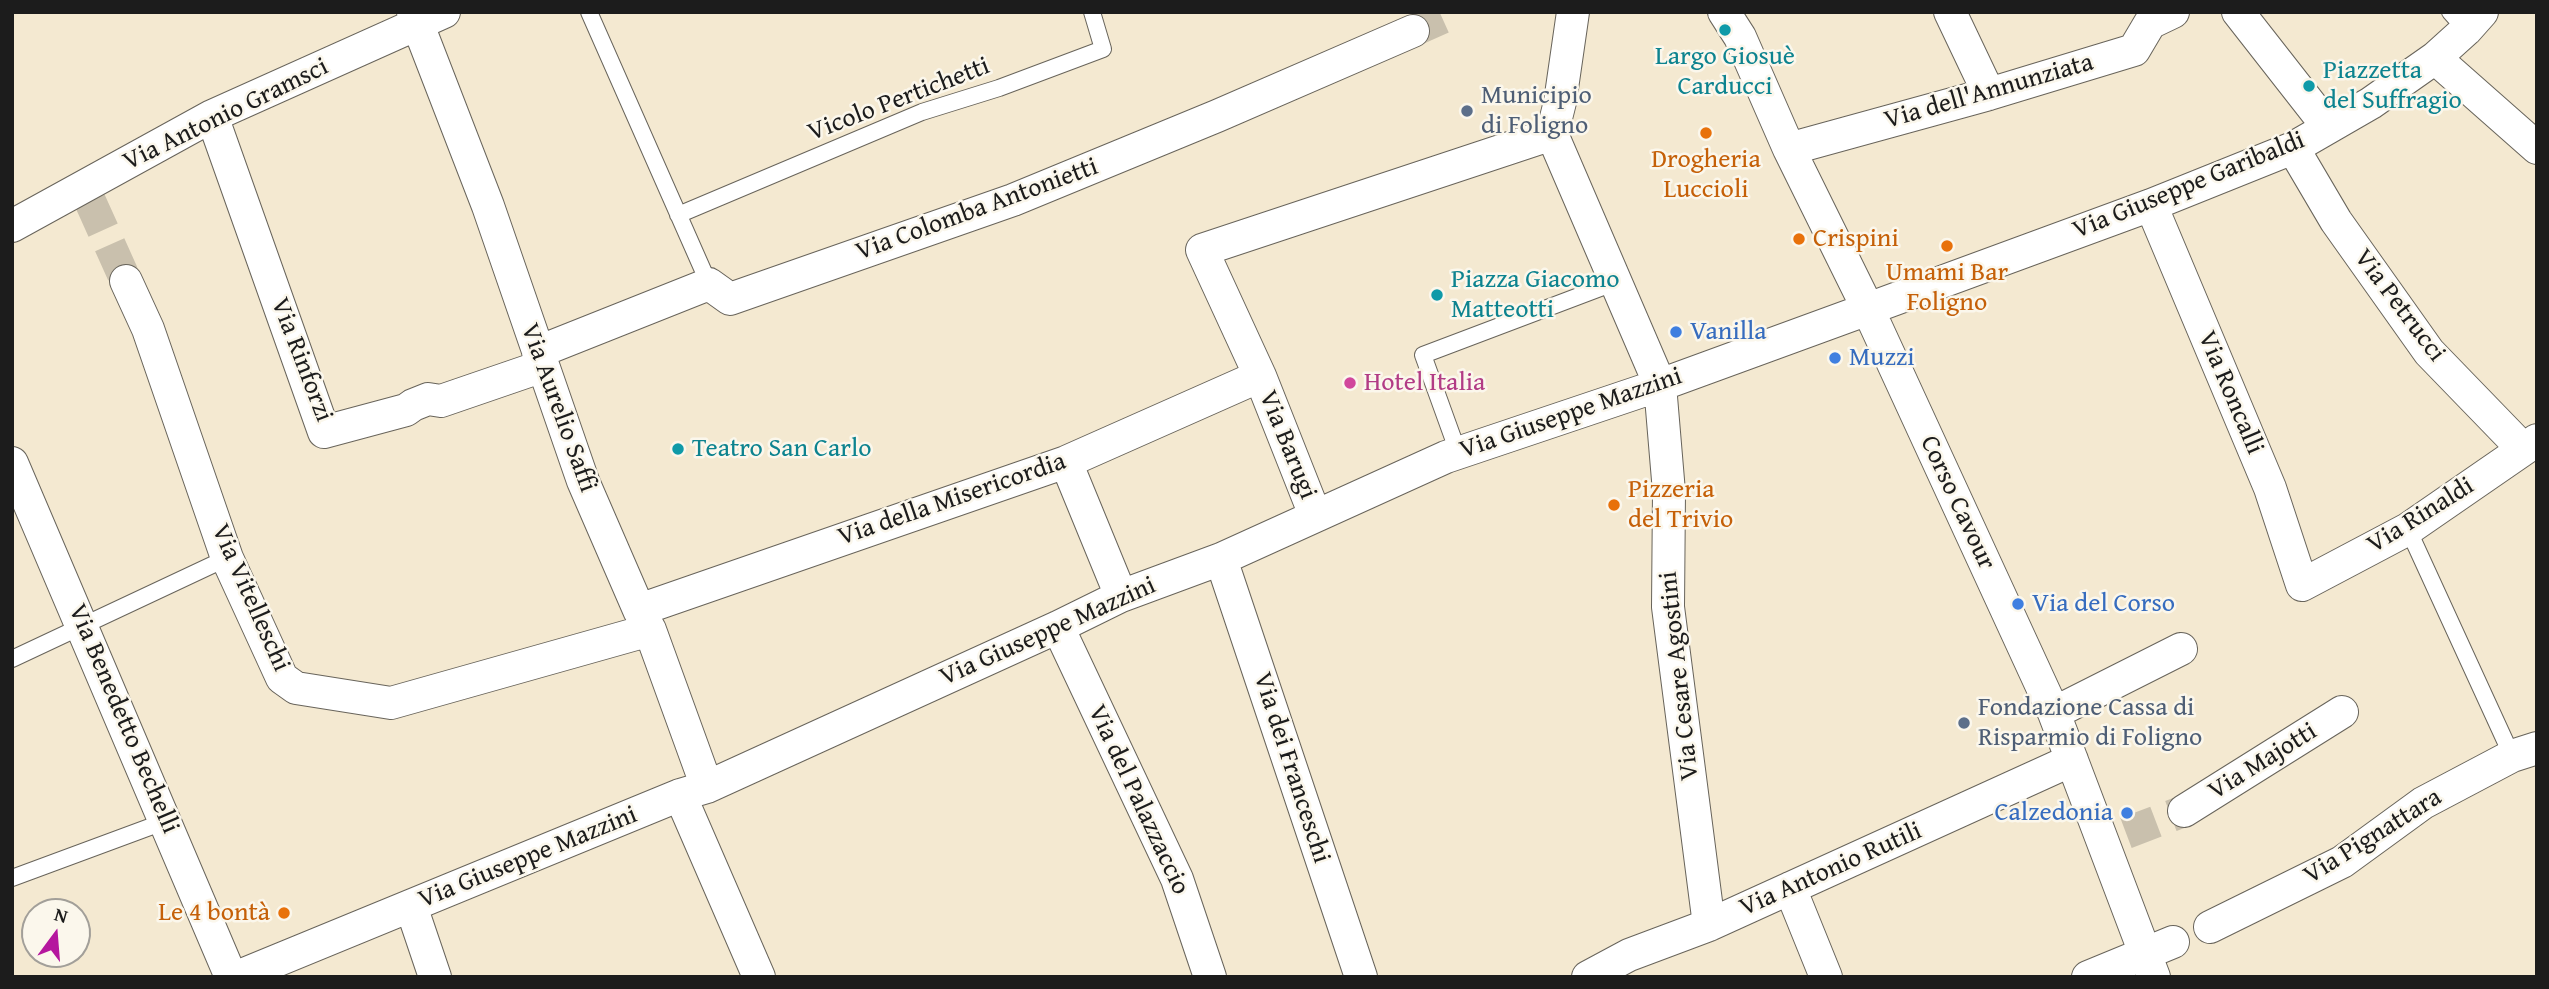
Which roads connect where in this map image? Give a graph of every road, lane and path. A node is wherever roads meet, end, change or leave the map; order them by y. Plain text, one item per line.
1 (589, 12) edge
2 (1092, 12) edge
3 (1573, 12) edge
4 (1950, 12) edge
5 (2173, 12) edge
6 (2238, 12) edge
7 (425, 17) edge
8 (2466, 18) edge
9 (1732, 25) edge
10 (1413, 30) tunnel mouth
11 (2435, 58) junction
12 (1989, 94) junction
13 (212, 116) junction
14 (2328, 127) junction
15 (1552, 134) junction
16 (2293, 148) junction
17 (2537, 148) edge
18 (1789, 149) junction
19 (678, 215) junction
20 (2157, 219) junction
21 (12, 226) edge
22 (125, 281) tunnel mouth
23 (1616, 282) junction
24 (709, 284) junction
25 (1868, 309) junction
26 (540, 359) junction
27 (1260, 376) junction
28 (1660, 385) junction
29 (2530, 445) edge
30 (1458, 452) junction
31 (1066, 462) junction
32 (16, 480) edge
33 (1315, 515) junction
34 (2408, 529) junction
35 (227, 558) junction
36 (1221, 559) junction
37 (2302, 585) joint
38 (1121, 596) junction
39 (645, 620) junction
40 (82, 625) junction
41 (1058, 627) junction
42 (2181, 649) dead end
43 (12, 659) edge
44 (2342, 712) dead end
45 (2054, 713) junction
46 (2529, 753) edge
47 (2072, 760) junction
48 (694, 791) junction
49 (2184, 811) tunnel mouth
50 (166, 821) junction
51 (12, 878) edge
52 (1790, 888) junction
53 (411, 906) junction
54 (1709, 925) junction
55 (2210, 927) dead end
56 (2157, 957) edge
57 (231, 977) edge
58 (237, 977) edge
59 (435, 977) edge
60 (759, 977) edge
61 (1210, 977) edge
62 (1361, 977) edge
63 (1588, 977) edge
64 (1826, 977) edge
65 (2088, 977) edge

1 - 19 lane
2 - 19 lane, Vicolo Pertichetti
3 - 15 street
4 - 12 street
5 - 12 street, Via dell'Annunziata
6 - 14 street
7 - 13 street, Via Antonio Gramsci
7 - 26 street, Via Aurelio Saffi
8 - 11 street, Via Giuseppe Garibaldi
9 - 18 street, Corso Cavour
10 - 24 street, Via Colomba Antonietti
11 - 14 street, Via Giuseppe Garibaldi
11 - 17 street
12 - 18 street, Via dell'Annunziata
13 - 21 street, Via Antonio Gramsci
13 - 26 street, Via Rinforzi
14 - 16 street, Via Giuseppe Garibaldi
15 - 23 street
15 - 27 street
16 - 20 street, Via Giuseppe Garibaldi
16 - 29 street, Via Petrucci
18 - 25 street, Corso Cavour
19 - 24 lane
20 - 25 street, Via Giuseppe Garibaldi
20 - 37 street, Via Roncalli
22 - 35 street, Via Vitelleschi
23 - 28 street
23 - 30 lane
24 - 26 street
25 - 28 street, Via Giuseppe Mazzini
25 - 45 street, Corso Cavour
26 - 39 street, Via Aurelio Saffi
27 - 31 street, Via della Misericordia
27 - 33 street, Via Barugi
28 - 30 street, Via Giuseppe Mazzini
28 - 54 street, Via Cesare Agostini
29 - 34 street, Via Rinaldi
30 - 33 street, Via Giuseppe Mazzini
31 - 38 street
31 - 39 street, Via della Misericordia
32 - 40 street, Via Benedetto Bechelli
33 - 36 street, Via Giuseppe Mazzini
34 - 37 street, Via Rinaldi
34 - 46 lane
35 - 39 street, Via Vitelleschi
35 - 40 lane
36 - 38 street, Via Giuseppe Mazzini
36 - 62 street, Via dei Franceschi
38 - 41 street, Via Giuseppe Mazzini
39 - 48 street, Via Aurelio Saffi
40 - 43 lane
40 - 50 street, Via Benedetto Bechelli
41 - 48 street, Via Giuseppe Mazzini
41 - 61 street, Via del Palazzaccio
42 - 45 street
44 - 49 street, Via Majotti
45 - 47 street, Corso Cavour
46 - 55 street, Via Pignattara
47 - 52 street, Via Antonio Rutili
47 - 56 street, Corso Cavour
48 - 53 street, Via Giuseppe Mazzini
48 - 60 street, Via Aurelio Saffi
50 - 51 lane
50 - 57 street, Via Benedetto Bechelli
52 - 54 street, Via Antonio Rutili
52 - 64 street
53 - 58 street, Via Giuseppe Mazzini
53 - 59 street
54 - 63 street, Via Antonio Rutili
56 - 65 street

